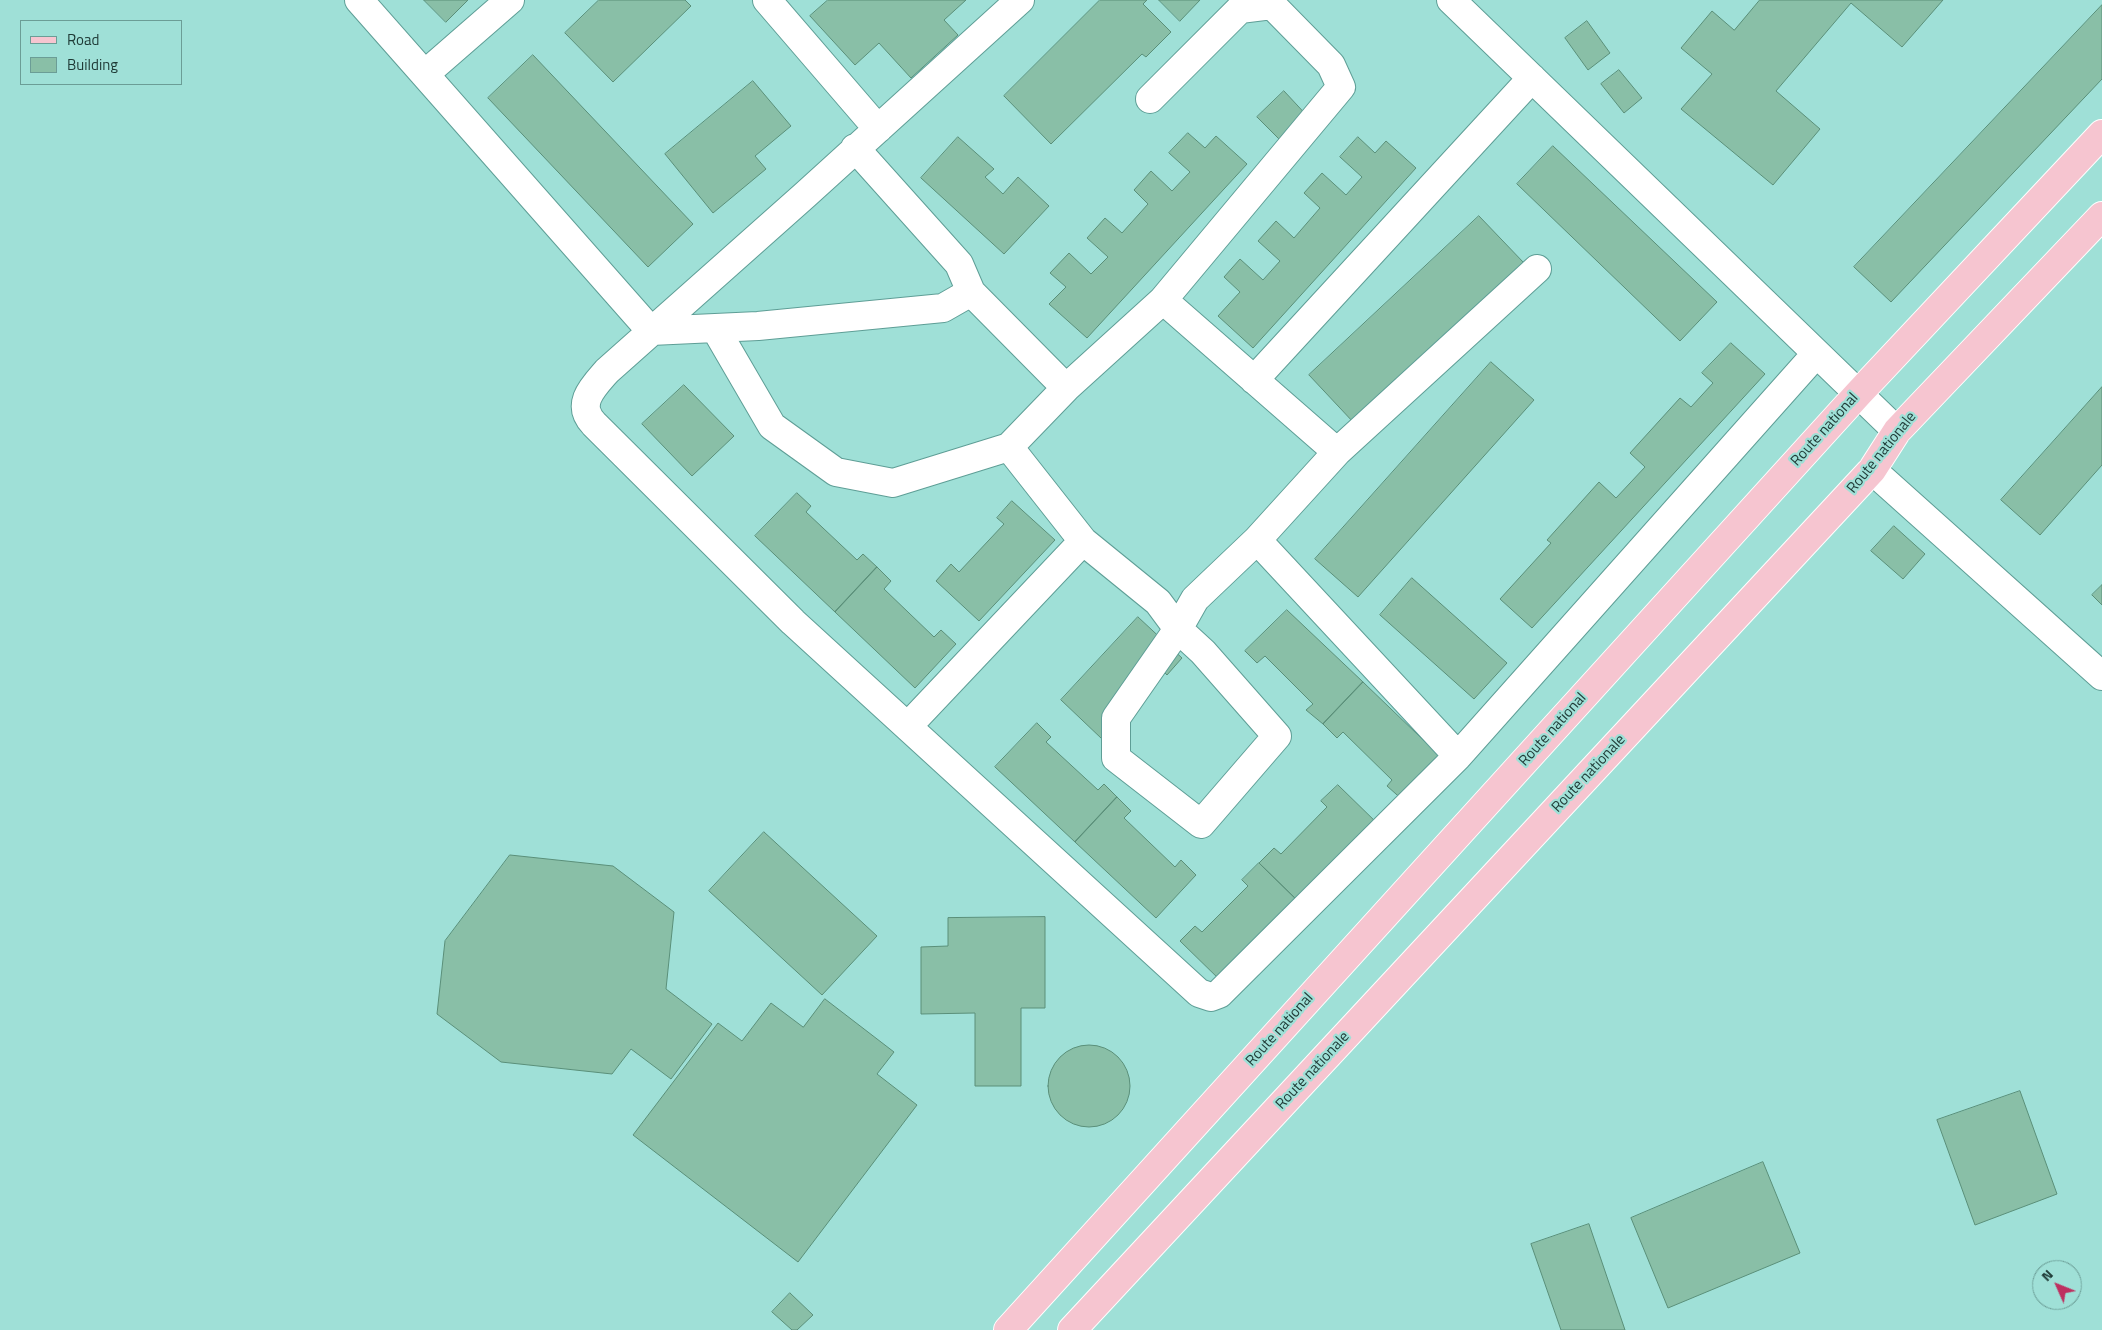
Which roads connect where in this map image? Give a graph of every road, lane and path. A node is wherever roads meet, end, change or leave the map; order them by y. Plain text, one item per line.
1 (359, 0) edge
2 (510, 0) edge
3 (767, 0) edge
4 (1020, 0) edge
5 (1451, 0) edge
6 (425, 74) junction
7 (1532, 78) junction
8 (1150, 99) dead end
9 (878, 129) junction
10 (2102, 134) edge
11 (855, 148) junction
12 (2102, 216) edge
13 (1538, 269) dead end
14 (971, 292) junction
15 (1163, 300) junction
16 (715, 328) junction
17 (651, 331) junction
18 (1816, 354) junction
19 (1254, 380) junction
20 (1066, 388) junction
21 (1858, 394) junction
22 (1897, 431) junction
23 (1009, 447) junction
24 (1337, 452) junction
25 (1872, 470) junction
26 (1256, 540) junction
27 (1083, 541) junction
28 (1178, 629) junction
29 (2102, 676) edge
30 (908, 726) junction
31 (1458, 756) junction
32 (1008, 1330) edge
33 (1072, 1330) edge

1 - 6 street
2 - 6 street
3 - 9 street
4 - 9 street
5 - 7 street
6 - 17 street
7 - 18 street
7 - 19 street
8 - 15 street
9 - 11 street
10 - 21 main road, Route national
11 - 14 street
11 - 17 street
12 - 22 main road, Route nationale
13 - 24 street
14 - 16 street
14 - 20 street
15 - 19 street
15 - 20 street
16 - 17 street
16 - 23 street
17 - 30 street
18 - 21 street
18 - 31 street
19 - 24 street
20 - 23 street
21 - 22 street
21 - 32 main road, Route national
22 - 25 main road, Route nationale
23 - 27 street
24 - 26 street
25 - 29 street
25 - 33 main road, Route nationale
26 - 28 street
26 - 31 street
27 - 28 street
27 - 30 street
28 - 28 street
30 - 31 street

